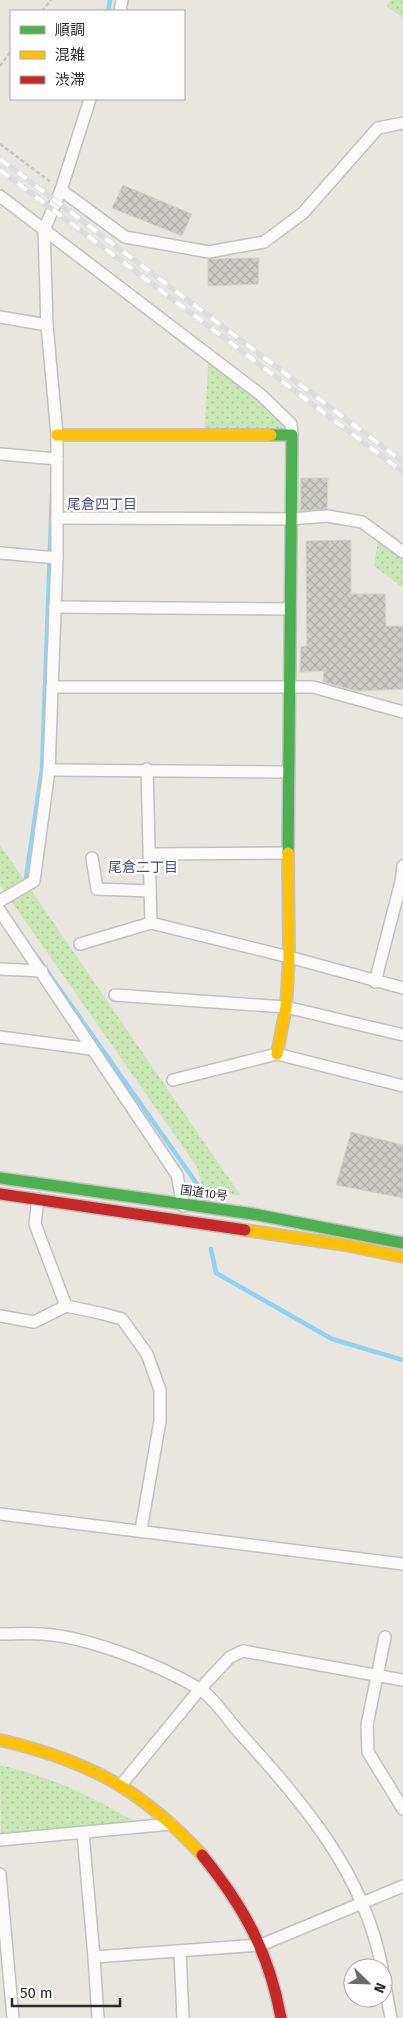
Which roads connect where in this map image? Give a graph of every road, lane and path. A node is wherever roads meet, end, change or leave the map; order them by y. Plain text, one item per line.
1 (10, 52) edge
2 (0, 66) edge
3 (90, 100) edge
4 (403, 123) edge
5 (0, 144) edge
6 (61, 190) junction
7 (0, 196) edge
8 (44, 230) junction
9 (0, 317) edge
10 (47, 324) junction
11 (57, 435) junction
12 (292, 435) junction
13 (0, 454) edge
14 (57, 459) junction
15 (57, 518) junction
16 (290, 519) junction
17 (403, 552) edge
18 (0, 553) edge
19 (57, 558) junction
20 (55, 607) junction
21 (290, 609) junction
22 (52, 687) junction
23 (290, 688) junction
24 (403, 712) edge
25 (49, 770) junction
26 (147, 770) junction
27 (288, 772) junction
28 (288, 853) junction
29 (149, 854) junction
30 (92, 858) dead end
31 (403, 866) edge
32 (150, 891) junction
33 (0, 901) edge
34 (0, 911) edge
35 (151, 923) junction
36 (80, 944) dead end
37 (289, 957) junction
38 (0, 968) edge
39 (42, 971) junction
40 (375, 982) junction
41 (403, 988) edge
42 (115, 995) dead end
43 (286, 1007) junction
44 (403, 1035) edge
45 (0, 1037) edge
46 (90, 1049) junction
47 (277, 1054) junction
48 (172, 1080) dead end
49 (403, 1086) edge
50 (0, 1178) edge
51 (0, 1194) edge
52 (38, 1199) junction
53 (181, 1203) junction
54 (196, 1223) junction
55 (403, 1243) edge
56 (403, 1256) edge
57 (66, 1306) junction
58 (0, 1316) edge
59 (0, 1514) edge
60 (141, 1530) junction
61 (403, 1564) edge
62 (0, 1634) edge
63 (385, 1638) dead end
64 (377, 1674) junction
65 (403, 1680) edge
66 (200, 1689) junction
67 (0, 1740) edge
68 (121, 1784) junction
69 (403, 1809) edge
70 (171, 1824) junction
71 (83, 1833) junction
72 (0, 1840) edge
73 (0, 1874) edge
74 (403, 1886) edge
75 (363, 1903) junction
76 (261, 1945) junction
77 (180, 1952) junction
78 (94, 1957) junction
79 (379, 1958) edge
80 (13, 2018) edge
81 (98, 2018) edge
82 (184, 2018) edge
83 (281, 2018) edge

1 - 2 path
3 - 6 street
4 - 6 street
5 - 6 path
6 - 8 street
7 - 8 street
8 - 10 street
8 - 12 street
9 - 10 street
10 - 11 street
11 - 12 main road
11 - 14 street
12 - 16 main road
13 - 14 street
14 - 15 street
15 - 16 street
15 - 19 street
16 - 17 street
16 - 21 main road
18 - 19 street
19 - 20 street
20 - 21 street
20 - 22 street
21 - 23 main road
22 - 23 street
22 - 25 street
23 - 24 street
23 - 27 main road
25 - 26 street
25 - 33 street
26 - 27 street
26 - 29 street
27 - 28 main road
28 - 29 street
28 - 37 main road
29 - 32 street
30 - 32 street
31 - 40 street
32 - 35 street
34 - 39 street
35 - 36 street
35 - 37 street
37 - 40 street
37 - 43 main road
38 - 39 street
39 - 46 street
40 - 41 street
42 - 43 street
43 - 44 street
43 - 47 main road
45 - 46 street
46 - 53 street
47 - 48 street
47 - 49 street
50 - 53 main road, 国道10号
51 - 52 main road
52 - 54 main road
52 - 57 street
53 - 54 street
53 - 55 main road, 国道10号
54 - 56 main road
57 - 58 street
57 - 60 street
59 - 60 street
60 - 61 street
62 - 66 street
63 - 64 street
64 - 65 street
64 - 66 street
64 - 69 street
66 - 68 street
66 - 75 street
67 - 68 main road
68 - 70 main road
70 - 71 street
70 - 76 main road
71 - 72 street
71 - 78 street
73 - 80 street
74 - 75 street
75 - 76 street
75 - 79 street
76 - 77 street
76 - 83 main road
77 - 78 street
77 - 82 street
78 - 81 street

